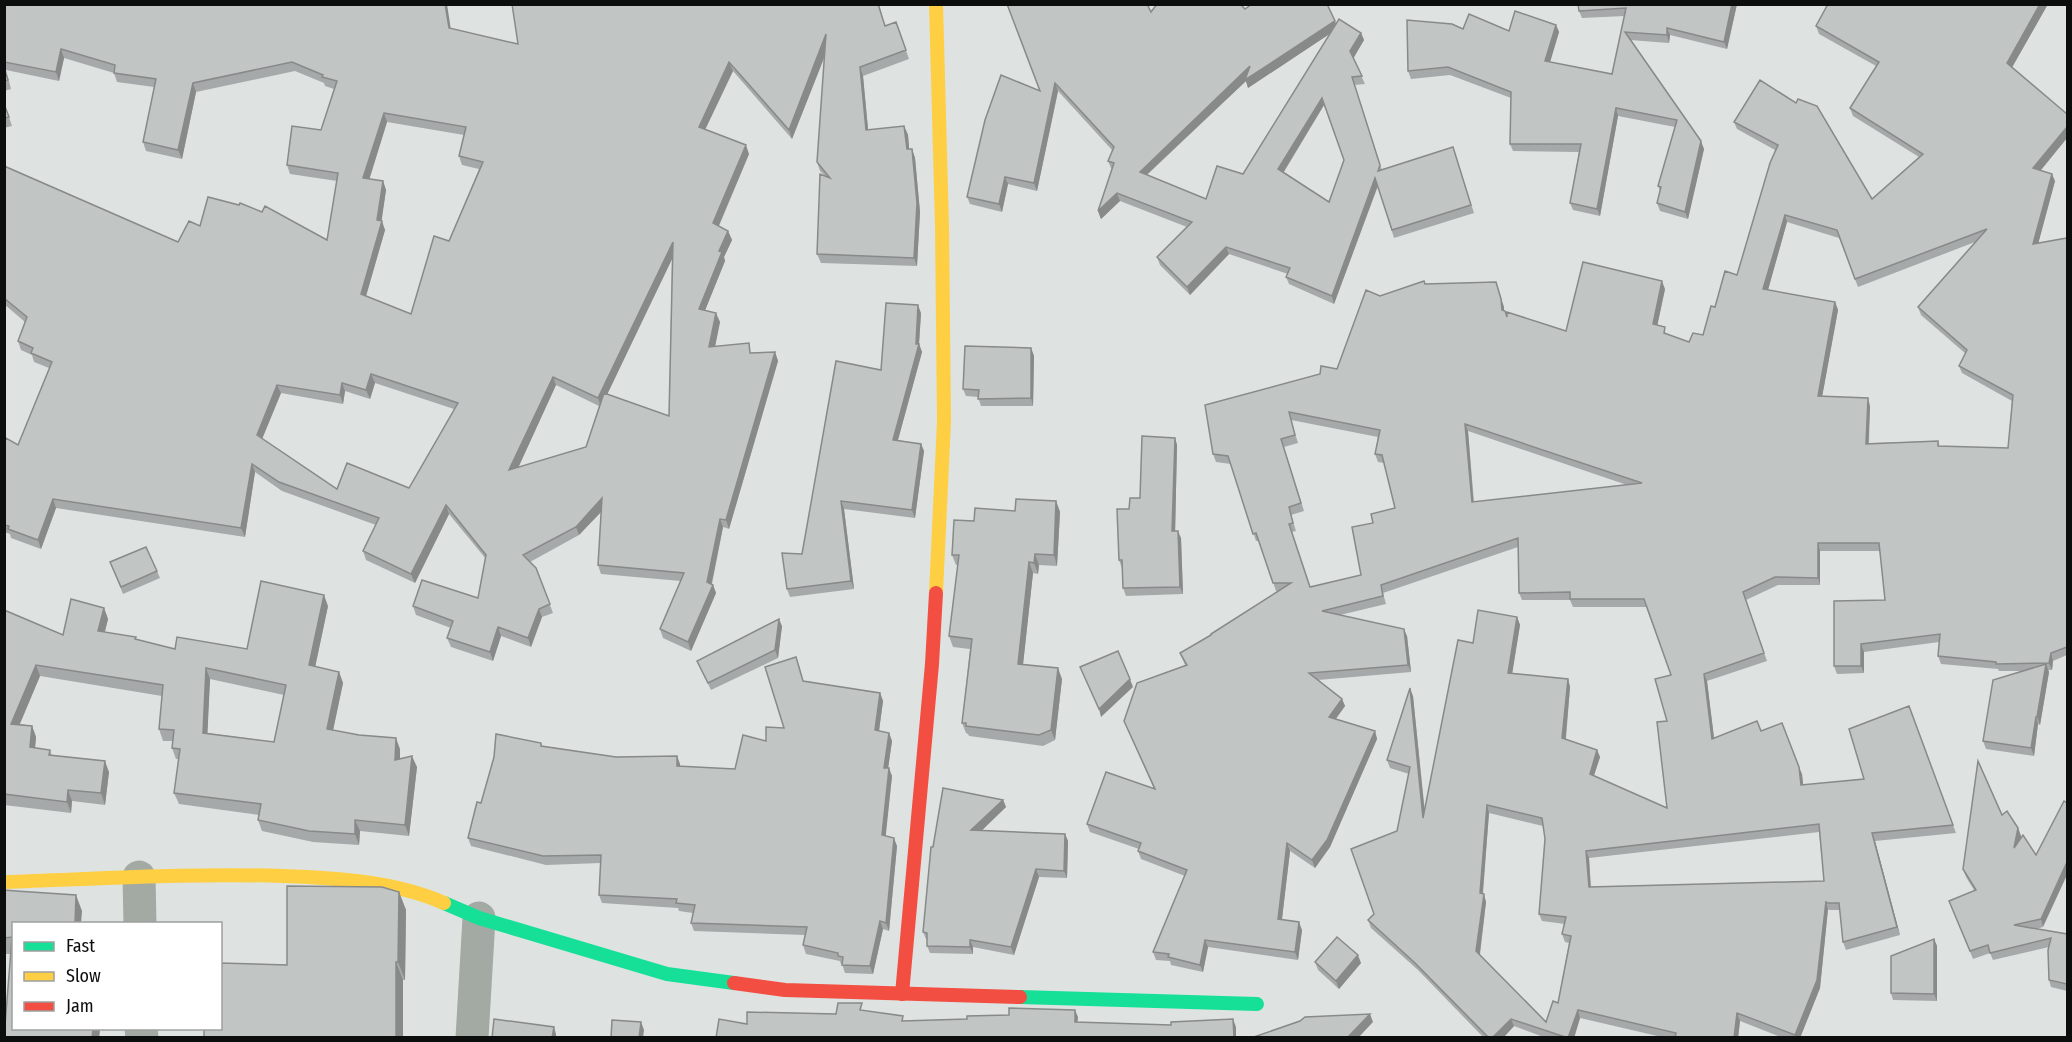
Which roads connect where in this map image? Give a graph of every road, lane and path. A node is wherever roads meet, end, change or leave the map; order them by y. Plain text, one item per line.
1 (936, 4) edge
2 (140, 877) junction
3 (4, 882) edge
4 (479, 918) junction
5 (140, 922) edge
6 (902, 994) junction
7 (1257, 1004) dead end
8 (472, 1038) edge

1 - 6 street
2 - 3 street
2 - 4 street
2 - 5 street
4 - 6 street
4 - 8 street
6 - 7 street

